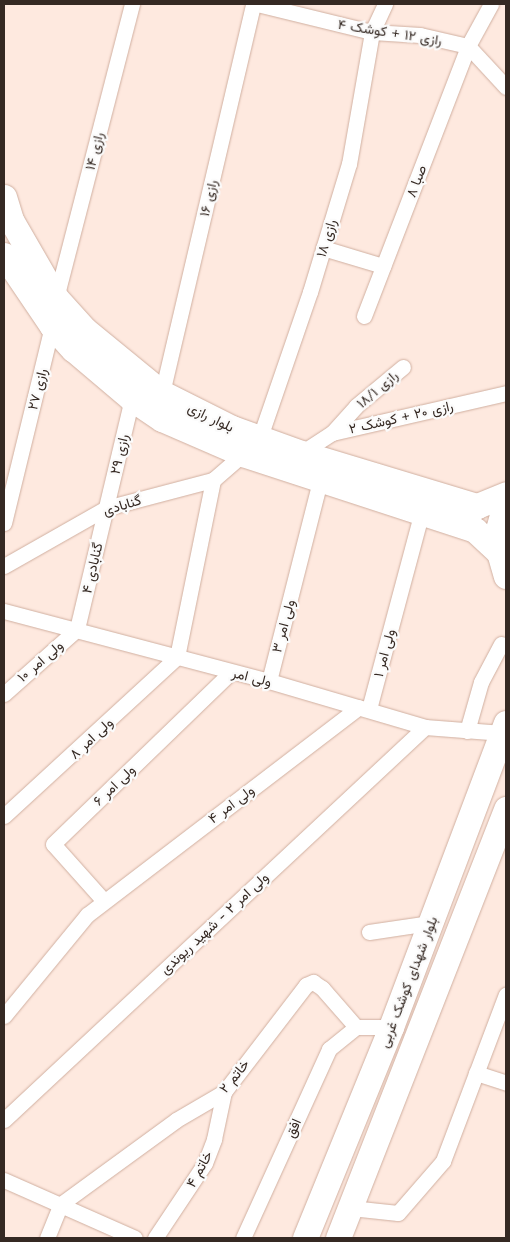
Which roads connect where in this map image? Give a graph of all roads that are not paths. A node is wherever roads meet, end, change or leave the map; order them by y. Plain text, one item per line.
1 (132, 4) edge
2 (255, 4) edge
3 (385, 4) edge
4 (491, 4) edge
5 (276, 7) edge
6 (372, 32) junction
7 (468, 46) junction
8 (506, 87) edge
9 (4, 197) edge
10 (323, 248) junction
11 (4, 255) edge
12 (383, 266) junction
13 (56, 298) junction
14 (364, 316) dead end
15 (52, 326) junction
16 (403, 367) dead end
17 (162, 393) junction
18 (506, 393) edge
19 (132, 399) junction
20 (332, 433) junction
21 (252, 446) junction
22 (301, 453) junction
23 (213, 480) junction
24 (320, 481) junction
25 (506, 494) edge
26 (506, 500) edge
27 (106, 508) junction
28 (422, 511) junction
29 (4, 523) edge
30 (499, 552) junction
31 (4, 566) edge
32 (506, 576) edge
33 (4, 611) edge
34 (77, 629) junction
35 (501, 644) dead end
36 (176, 656) junction
37 (232, 672) junction
38 (269, 681) junction
39 (4, 694) edge
40 (364, 708) junction
41 (425, 727) junction
42 (504, 728) edge
43 (467, 731) junction
44 (506, 809) edge
45 (4, 816) edge
46 (104, 902) junction
47 (430, 923) junction
48 (369, 932) dead end
49 (506, 994) edge
50 (4, 1016) edge
51 (356, 1027) junction
52 (391, 1027) junction
53 (476, 1073) junction
54 (506, 1083) edge
55 (224, 1092) junction
56 (4, 1120) edge
57 (4, 1180) edge
58 (61, 1204) junction
59 (351, 1208) junction
60 (313, 1236) edge
61 (47, 1238) edge
62 (135, 1238) edge
63 (155, 1238) edge
64 (243, 1238) edge
65 (338, 1238) edge

1 - 13 street, رازی ۱۴
2 - 5 street, رازی ۱۲ + کوشک ۴
2 - 17 street, رازی ۱۶
3 - 6 street, رازی ۱۸
4 - 7 street, صبا ۸
5 - 6 street, رازی ۱۲ + کوشک ۴
6 - 7 street, رازی ۱۲ + کوشک ۴
6 - 10 street, رازی ۱۸
7 - 8 street
7 - 12 street, صبا ۸
9 - 13 main road, بلوار رازی
10 - 12 street
10 - 21 street, رازی ۱۸
11 - 15 main road, بلوار رازی
12 - 14 street, صبا ۸
13 - 17 main road, بلوار رازی
15 - 19 main road, بلوار رازی
15 - 29 street, رازی ۲۷
16 - 20 street, رازی ۱۸/۱
17 - 21 main road, بلوار رازی
18 - 20 street, رازی ۲۰ + کوشک ۲
19 - 21 main road, بلوار رازی
19 - 27 street, رازی ۲۹
20 - 22 street, رازی ۲۰ + کوشک ۲
21 - 22 main road, بلوار رازی
21 - 23 street, گنابادی
21 - 24 main road, بلوار رازی
22 - 25 main road, بلوار رازی
23 - 27 street, گنابادی
23 - 36 street
24 - 28 main road, بلوار رازی
24 - 38 street, ولی امر ۳
26 - 30 main road
27 - 31 street, گنابادی
27 - 34 street, گنابادی ۴
28 - 30 main road, بلوار رازی
28 - 40 street, ولی امر ۱
30 - 32 main road
33 - 34 street, ولی امر
34 - 36 street, ولی امر
34 - 39 street, ولی امر ۱۰
35 - 43 street
36 - 37 street, ولی امر
36 - 45 street, ولی امر ۸
37 - 38 street, ولی امر
37 - 46 street, ولی امر ۶
38 - 40 street, ولی امر
40 - 41 street, ولی امر
40 - 46 street, ولی امر ۴
41 - 43 street, ولی امر
41 - 56 street, ولی امر ۲ - شهید ریوندی
42 - 43 street, ولی امر
42 - 47 main road, بلوار شهدای کوشک غربی
44 - 59 main road, بلوار شهدای کوشک غربی
46 - 50 street, ولی امر ۴
47 - 48 street
47 - 52 main road, بلوار شهدای کوشک غربی
49 - 53 street
51 - 52 street
51 - 55 street, خاتم ۲
51 - 64 street, افق
52 - 60 main road, بلوار شهدای کوشک غربی
53 - 54 street
53 - 59 street
55 - 58 street, خاتم ۲
55 - 63 street, خاتم ۴
57 - 58 street
58 - 61 street
58 - 62 street
59 - 65 main road, بلوار شهدای کوشک غربی

